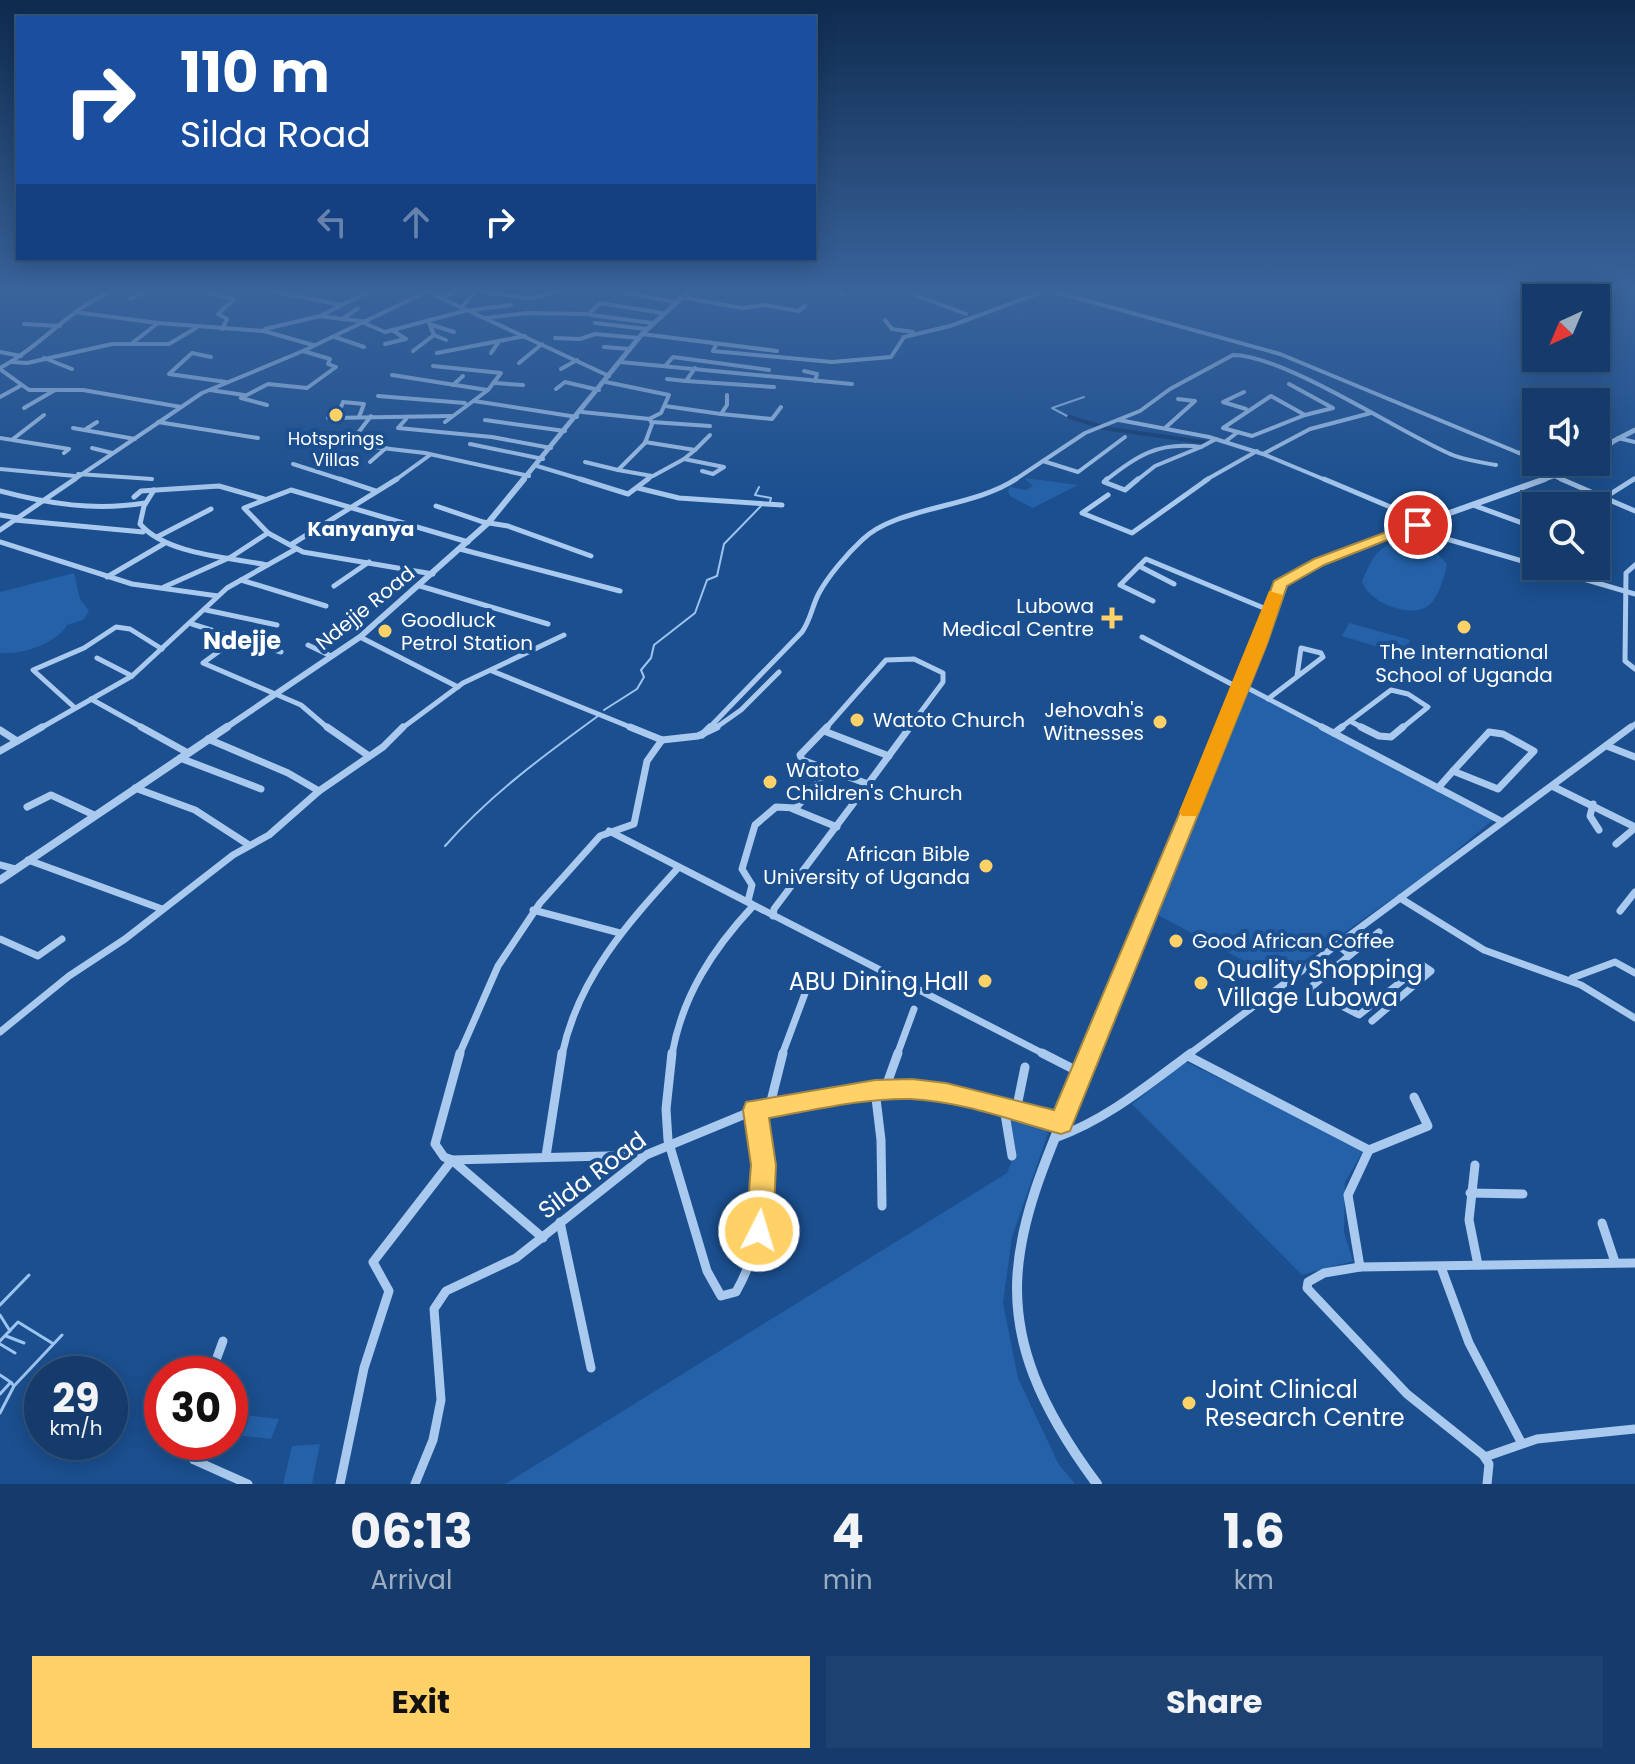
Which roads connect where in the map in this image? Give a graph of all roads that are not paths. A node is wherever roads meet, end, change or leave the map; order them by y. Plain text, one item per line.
1 (33, 361) edge
2 (52, 361) edge
3 (183, 361) edge
4 (278, 361) edge
5 (330, 361) edge
6 (575, 361) edge
7 (579, 361) edge
8 (669, 361) edge
9 (704, 361) edge
10 (844, 361) edge
11 (866, 361) edge
12 (1224, 361) edge
13 (1264, 361) edge
14 (1298, 361) edge
15 (12, 362) joint
16 (620, 362) joint
17 (666, 365) junction
18 (433, 366) dead end
19 (1, 367) edge
20 (695, 368) junction
21 (72, 369) dead end
22 (561, 369) dead end
23 (769, 370) dead end
24 (804, 371) dead end
25 (392, 375) dead end
26 (463, 376) dead end
27 (607, 379) junction
28 (667, 379) dead end
29 (686, 381) junction
30 (815, 381) junction
31 (226, 382) junction
32 (495, 383) junction
33 (852, 384) dead end
34 (1289, 384) dead end
35 (453, 385) junction
36 (523, 385) dead end
37 (20, 386) junction
38 (774, 387) dead end
39 (58, 389) junction
40 (556, 389) dead end
41 (208, 390) junction
42 (488, 390) junction
43 (599, 390) junction
44 (1244, 392) dead end
45 (727, 395) dead end
46 (245, 396) junction
47 (378, 396) dead end
48 (0, 397) edge
49 (1178, 399) dead end
50 (474, 401) junction
51 (465, 403) junction
52 (267, 405) dead end
53 (665, 406) junction
54 (181, 407) junction
55 (781, 407) dead end
56 (24, 408) dead end
57 (1246, 409) junction
58 (1371, 413) junction
59 (580, 414) junction
60 (721, 414) junction
61 (44, 415) dead end
62 (1305, 415) junction
63 (371, 416) junction
64 (451, 416) junction
65 (359, 417) junction
66 (328, 418) dead end
67 (337, 418) junction
68 (406, 419) dead end
69 (485, 420) dead end
70 (651, 420) junction
71 (1118, 420) junction
72 (97, 422) dead end
73 (158, 422) junction
74 (445, 422) dead end
75 (710, 426) dead end
76 (73, 428) dead end
77 (1165, 428) junction
78 (86, 429) junction
79 (1635, 430) edge
80 (566, 431) junction
81 (1238, 432) junction
82 (710, 435) dead end
83 (1125, 437) dead end
84 (0, 438) edge
85 (258, 438) dead end
86 (1618, 438) junction
87 (13, 439) junction
88 (135, 439) junction
89 (1216, 439) junction
90 (322, 441) dead end
91 (1226, 441) junction
92 (351, 442) junction
93 (645, 442) junction
94 (1635, 442) edge
95 (470, 444) dead end
96 (1610, 446) edge
97 (1201, 447) junction
98 (92, 448) dead end
99 (386, 448) junction
100 (551, 448) junction
101 (695, 450) junction
102 (1522, 451) edge
103 (1260, 452) junction
104 (64, 453) dead end
105 (112, 453) junction
106 (1519, 453) junction
107 (430, 454) junction
108 (1522, 454) edge
109 (543, 459) junction
110 (684, 459) junction
111 (1043, 461) junction
112 (370, 462) dead end
113 (585, 462) dead end
114 (293, 464) dead end
115 (1496, 465) dead end
116 (537, 466) junction
117 (0, 469) edge
118 (618, 470) junction
119 (702, 471) dead end
120 (77, 475) junction
121 (529, 476) junction
122 (653, 476) junction
123 (1559, 476) edge
124 (1556, 477) junction
125 (152, 479) dead end
126 (1635, 479) edge
127 (638, 488) junction
128 (154, 490) junction
129 (0, 491) edge
130 (376, 491) junction
131 (1589, 492) edge
132 (1610, 494) edge
133 (1108, 495) dead end
134 (134, 497) dead end
135 (264, 499) junction
136 (39, 500) junction
137 (1610, 501) edge
138 (145, 503) junction
139 (782, 505) dead end
140 (1473, 505) junction
141 (436, 506) dead end
142 (352, 507) junction
143 (211, 509) dead end
144 (1635, 511) edge
145 (0, 515) edge
146 (16, 519) junction
147 (1426, 522) junction
148 (488, 523) junction
149 (1522, 523) edge
150 (1409, 528) junction
151 (0, 530) edge
152 (145, 533) junction
153 (268, 533) junction
154 (157, 537) junction
155 (0, 542) edge
156 (468, 542) junction
157 (165, 543) junction
158 (294, 547) junction
159 (460, 549) junction
160 (591, 556) dead end
161 (231, 557) junction
162 (369, 562) junction
163 (267, 565) junction
164 (1635, 565) edge
165 (1139, 566) junction
166 (433, 574) junction
167 (107, 577) junction
168 (241, 580) junction
169 (1174, 584) dead end
170 (334, 586) dead end
171 (420, 586) junction
172 (164, 587) junction
173 (620, 591) dead end
174 (1625, 592) junction
175 (1635, 594) edge
176 (218, 596) junction
177 (1153, 601) dead end
178 (326, 606) dead end
179 (206, 610) junction
180 (1271, 611) junction
181 (192, 624) junction
182 (548, 624) dead end
183 (277, 625) dead end
184 (564, 635) dead end
185 (360, 637) junction
186 (1142, 637) dead end
187 (237, 638) junction
188 (308, 645) dead end
189 (162, 649) junction
190 (281, 652) dead end
191 (331, 656) junction
192 (97, 658) dead end
193 (1635, 669) edge
194 (492, 671) junction
195 (779, 672) dead end
196 (132, 676) junction
197 (1297, 676) junction
198 (1240, 686) junction
199 (458, 687) junction
200 (276, 694) junction
201 (91, 699) junction
202 (1268, 699) junction
203 (74, 707) junction
204 (1350, 721) junction
205 (1635, 724) edge
206 (0, 730) edge
207 (824, 731) junction
208 (1625, 732) junction
209 (1334, 733) junction
210 (702, 735) junction
211 (1635, 736) edge
212 (208, 739) junction
213 (662, 740) junction
214 (17, 741) junction
215 (1607, 746) junction
216 (0, 751) edge
217 (188, 753) junction
218 (369, 756) junction
219 (889, 756) junction
220 (1635, 757) edge
221 (180, 758) junction
222 (829, 770) junction
223 (1452, 771) junction
224 (868, 784) junction
225 (1552, 786) junction
226 (135, 788) junction
227 (1438, 788) junction
228 (261, 789) dead end
229 (319, 791) junction
230 (1593, 804) junction
231 (27, 807) dead end
232 (793, 809) junction
233 (94, 815) junction
234 (1501, 821) junction
235 (837, 827) junction
236 (1635, 828) edge
237 (608, 830) junction
238 (1599, 830) dead end
239 (1616, 844) dead end
240 (249, 845) junction
241 (28, 860) junction
242 (0, 865) edge
243 (678, 868) junction
244 (15, 869) junction
245 (0, 880) edge
246 (1635, 892) edge
247 (1400, 898) junction
248 (753, 906) junction
249 (162, 909) junction
250 (533, 910) junction
251 (1620, 911) dead end
252 (773, 916) junction
253 (1379, 932) dead end
254 (620, 933) junction
255 (0, 939) edge
256 (62, 939) dead end
257 (1338, 945) junction
258 (1350, 955) junction
259 (1635, 973) edge
260 (1568, 978) junction
261 (810, 980) dead end
262 (914, 1009) dead end
263 (1635, 1018) edge
264 (0, 1020) edge
265 (1372, 1021) dead end
266 (9, 1025) junction
267 (0, 1032) edge
268 (1188, 1056) junction
269 (1025, 1067) dead end
270 (1083, 1074) junction
271 (880, 1090) junction
272 (1414, 1097) dead end
273 (770, 1105) junction
274 (1004, 1108) junction
275 (755, 1110) junction
276 (1016, 1111) junction
277 (1061, 1123) junction
278 (1055, 1138) junction
279 (668, 1144) junction
280 (1369, 1150) junction
281 (646, 1155) junction
282 (546, 1156) junction
283 (1012, 1156) dead end
284 (452, 1160) junction
285 (1475, 1165) dead end
286 (1470, 1193) junction
287 (1523, 1194) dead end
288 (882, 1206) dead end
289 (560, 1222) junction
290 (1602, 1223) dead end
291 (543, 1238) junction
292 (1615, 1262) junction
293 (1635, 1263) edge
294 (1478, 1265) junction
295 (1360, 1267) junction
296 (1441, 1267) junction
297 (223, 1341) dead end
298 (218, 1356) edge
299 (591, 1368) dead end
300 (1635, 1429) edge
301 (1521, 1442) junction
302 (1485, 1457) junction
303 (194, 1460) edge
304 (248, 1484) edge
305 (340, 1484) edge
306 (415, 1484) edge
307 (1097, 1484) edge
308 (1487, 1484) edge

1 - 15 street
2 - 21 street
3 - 31 street
4 - 31 street
5 - 46 street
6 - 22 street
7 - 27 street
8 - 17 street
9 - 23 street
10 - 11 street
12 - 71 street
13 - 58 street
14 - 106 street
15 - 19 street
16 - 17 street
16 - 27 street, Ndejje Road
17 - 20 street
18 - 32 street
19 - 37 street
20 - 29 street
20 - 30 street
24 - 30 street
25 - 35 street
26 - 35 street
27 - 43 street, Ndejje Road
27 - 53 street
28 - 29 street
29 - 38 street
30 - 33 street
31 - 41 street
32 - 36 street
32 - 42 street
34 - 62 street
35 - 42 street
37 - 39 street
37 - 48 street
39 - 54 street
39 - 56 street
40 - 43 street
41 - 46 street
41 - 54 street
42 - 50 street
43 - 59 street, Ndejje Road
44 - 57 street
45 - 60 street
46 - 52 street
47 - 51 street
49 - 77 street
50 - 51 street
50 - 59 street
51 - 64 street
53 - 60 street
53 - 70 street
54 - 73 street
55 - 60 street
57 - 62 street
57 - 81 street
58 - 103 street
58 - 115 street
59 - 70 street
59 - 80 street, Ndejje Road
61 - 87 street
62 - 81 street
63 - 64 street
63 - 65 street
63 - 92 street
64 - 74 street
65 - 67 street
65 - 67 street
66 - 67 street
68 - 100 street
69 - 80 street
70 - 75 street
70 - 93 street
71 - 77 street
71 - 111 street
72 - 78 street
73 - 85 street
73 - 88 street
76 - 78 street
77 - 89 street
78 - 88 street
79 - 86 street
80 - 100 street, Ndejje Road
81 - 91 street
82 - 101 street
83 - 111 street
84 - 87 street
86 - 94 street
86 - 96 street
87 - 104 street
88 - 105 street
89 - 91 street
89 - 97 street
90 - 92 street
91 - 103 street
92 - 99 street
93 - 101 street
93 - 118 street
95 - 109 street
97 - 97 street
98 - 105 street
99 - 107 street
99 - 112 street
100 - 109 street, Ndejje Road
101 - 110 street
102 - 106 street
103 - 133 street
103 - 147 street
105 - 120 street
106 - 108 street
107 - 121 street
107 - 130 street
109 - 116 street, Ndejje Road
110 - 119 street
110 - 122 street
111 - 210 street
113 - 118 street
114 - 130 street
116 - 121 street, Ndejje Road
116 - 127 street
117 - 120 street
118 - 122 street
120 - 125 street
120 - 136 street
121 - 148 street, Ndejje Road
122 - 127 street
123 - 124 street
124 - 131 street
124 - 140 street
126 - 132 street
127 - 139 street
128 - 134 street
128 - 135 street
128 - 138 street
129 - 136 street
130 - 142 street
135 - 142 street
135 - 153 street
136 - 138 street
136 - 146 street
137 - 144 street
138 - 152 street
140 - 147 street
140 - 149 street
141 - 148 street
142 - 156 street
142 - 158 street
143 - 154 street
145 - 146 street
146 - 151 street
146 - 152 street
147 - 150 street
148 - 156 street, Ndejje Road
148 - 160 street
150 - 174 street
150 - 180 street
152 - 154 street
153 - 158 street
153 - 161 street
154 - 157 street
155 - 167 street
156 - 159 street, Ndejje Road
157 - 161 street
157 - 167 street
158 - 162 street
158 - 163 street
159 - 166 street, Ndejje Road
159 - 173 street
161 - 163 street
161 - 172 street
162 - 166 street
162 - 170 street
163 - 168 street
164 - 174 street
165 - 169 street
165 - 177 street
165 - 180 street
166 - 171 street, Ndejje Road
167 - 172 street
168 - 176 street
168 - 178 street
171 - 182 street
171 - 185 street, Ndejje Road
172 - 176 street
174 - 175 street
174 - 193 street
176 - 179 street
179 - 181 street
179 - 183 street
180 - 198 street
181 - 187 street
181 - 189 street
184 - 194 street
185 - 191 street, Ndejje Road
185 - 199 street
186 - 198 street
187 - 190 street
187 - 200 street
188 - 191 street
189 - 196 street
189 - 203 street
191 - 200 street, Ndejje Road
192 - 196 street
194 - 199 street
194 - 213 street
195 - 210 street
196 - 201 street
197 - 197 street
197 - 202 street
198 - 202 street
198 - 270 street
199 - 218 street
200 - 212 street, Ndejje Road
200 - 218 street
201 - 203 street
201 - 217 street
202 - 209 street
203 - 214 street
204 - 204 street
204 - 209 street
205 - 208 street
206 - 214 street
207 - 219 street
207 - 219 street
207 - 222 street
208 - 211 street
208 - 215 street
209 - 227 street
210 - 213 street
212 - 217 street, Ndejje Road
212 - 229 street
213 - 237 street
214 - 216 street
215 - 220 street
215 - 225 street
217 - 221 street, Ndejje Road
218 - 229 street
219 - 224 street
221 - 226 street, Ndejje Road
221 - 228 street
222 - 224 street
222 - 232 street
223 - 223 street
223 - 227 street
224 - 235 street
225 - 230 street
225 - 234 street
226 - 233 street, Ndejje Road
226 - 240 street
227 - 234 street
229 - 240 street
230 - 236 street
230 - 238 street
231 - 233 street
232 - 235 street
232 - 248 street
233 - 241 street, Ndejje Road
234 - 247 street
235 - 252 street
236 - 239 street
237 - 243 street
237 - 250 street
240 - 249 street
241 - 244 street, Ndejje Road
241 - 249 street
242 - 244 street
243 - 248 street
243 - 254 street
244 - 245 street, Ndejje Road
246 - 251 street
247 - 257 street
247 - 260 street
248 - 252 street
248 - 279 street
249 - 266 street
250 - 254 street
250 - 284 street
252 - 270 street
253 - 258 street
254 - 282 street
255 - 256 street
257 - 258 street
257 - 268 street
258 - 265 street
259 - 260 street
260 - 263 street
261 - 273 street
262 - 271 street
264 - 266 street
266 - 267 street
268 - 278 street
268 - 280 street
269 - 276 street
270 - 277 street
271 - 273 street, Silda Road
271 - 274 street, Silda Road
271 - 288 street
272 - 280 street
273 - 275 street, Silda Road
274 - 276 street, Silda Road
274 - 283 street
275 - 279 street, Silda Road
275 - 279 street
276 - 277 street, Silda Road
277 - 278 street
278 - 307 street
279 - 281 street, Silda Road
280 - 295 street
281 - 282 street
281 - 289 street, Silda Road
282 - 284 street
284 - 291 street
284 - 305 street
285 - 286 street
286 - 287 street
286 - 294 street
289 - 291 street, Silda Road
289 - 299 street
290 - 292 street
291 - 306 street, Silda Road
292 - 293 street
292 - 294 street
294 - 296 street
295 - 296 street
295 - 302 street
296 - 301 street
297 - 298 street
300 - 301 street
301 - 302 street
302 - 308 street
303 - 304 street

